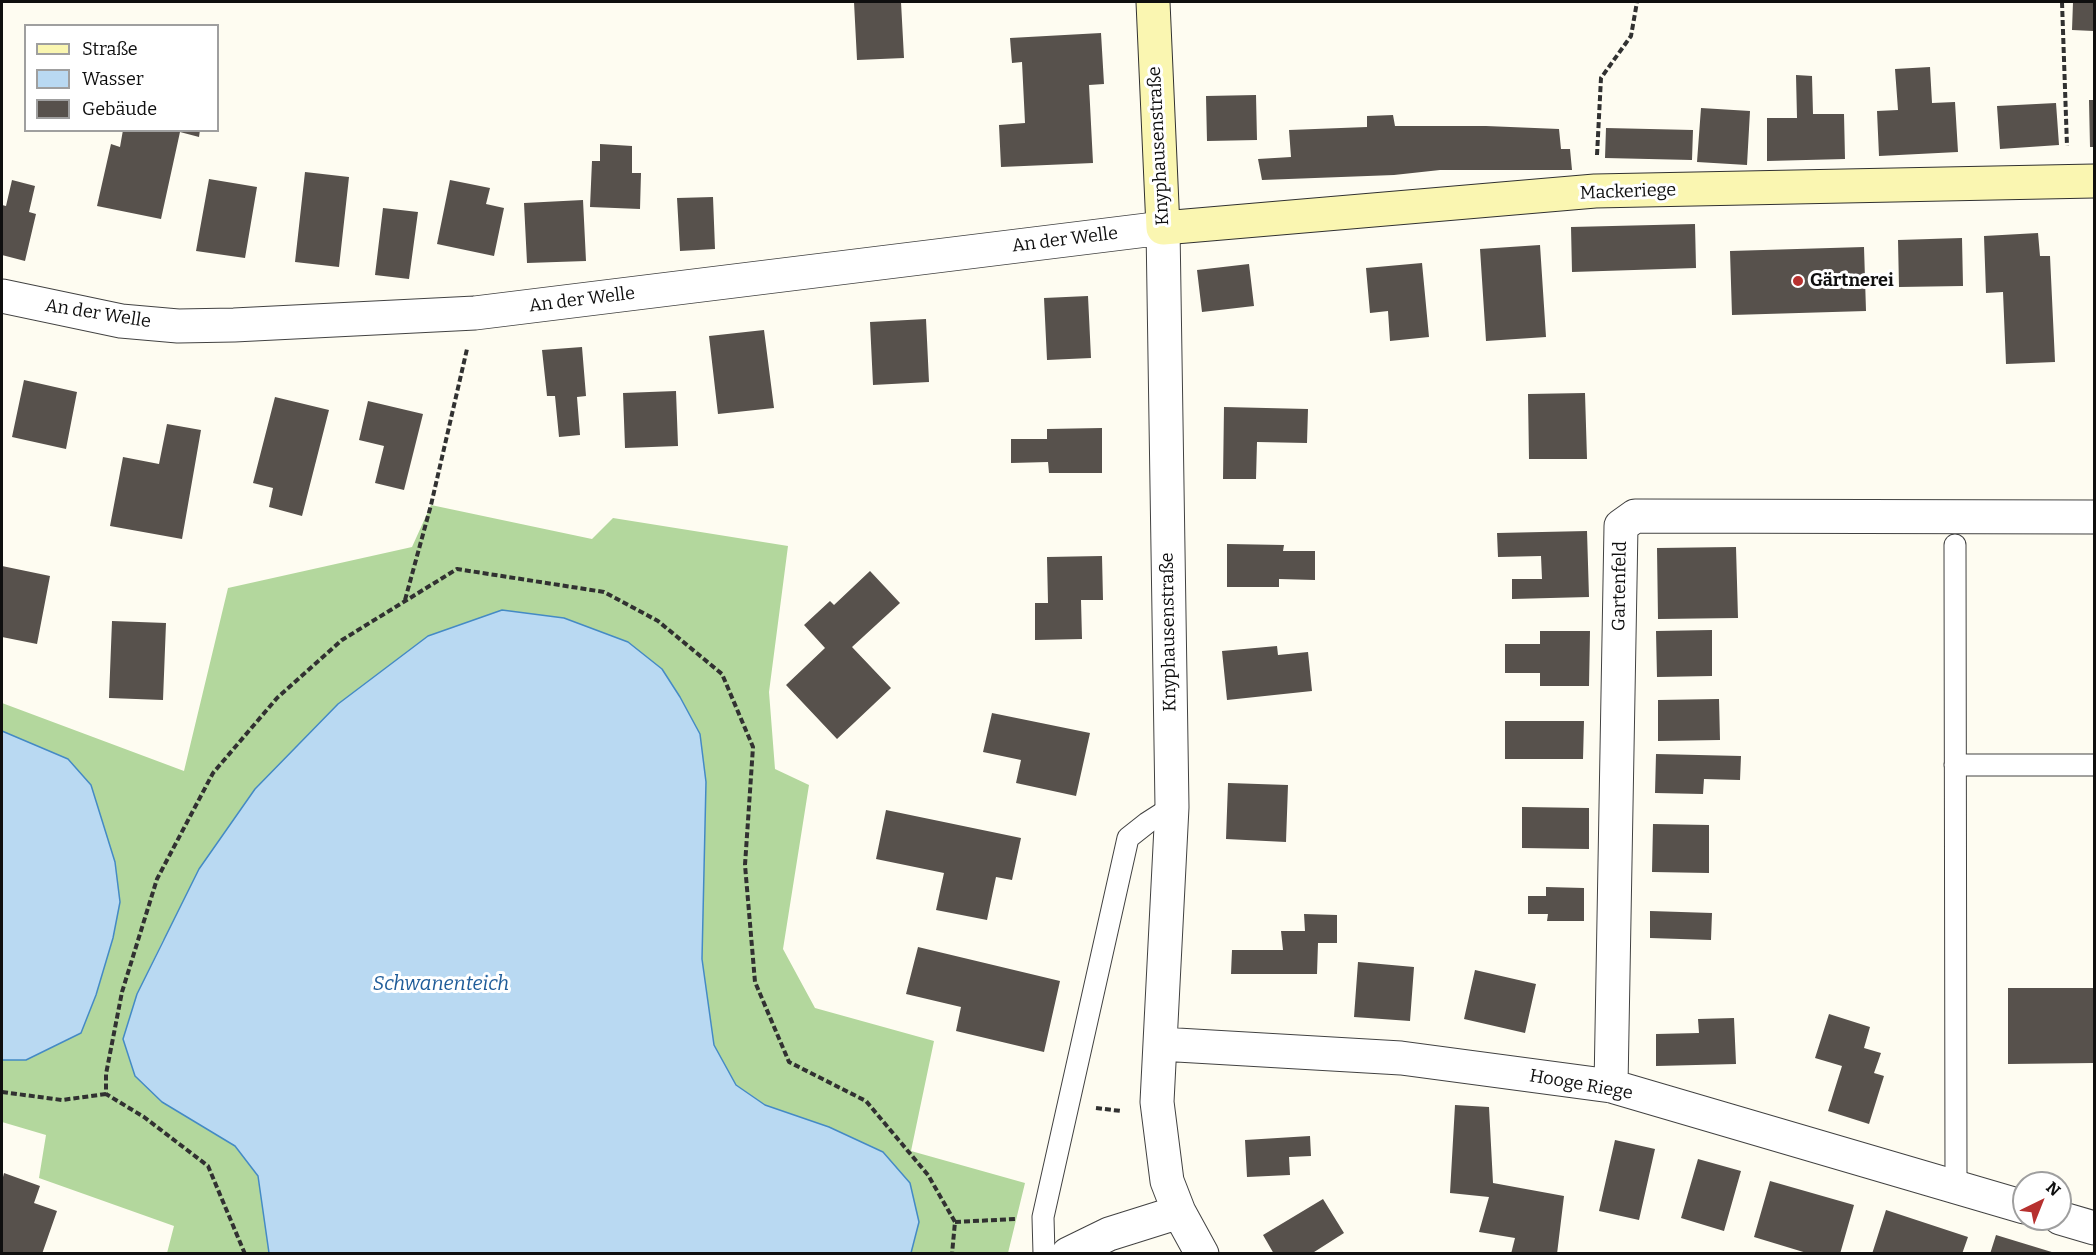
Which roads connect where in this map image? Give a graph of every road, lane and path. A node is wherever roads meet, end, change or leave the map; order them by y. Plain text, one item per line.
1 (1153, 2) edge
2 (1637, 2) edge
3 (2062, 2) edge
4 (2081, 182) edge
5 (1595, 191) junction
6 (1163, 228) junction
7 (2, 296) edge
8 (475, 313) junction
9 (2094, 517) edge
10 (1955, 545) dead end
11 (404, 602) junction
12 (1955, 765) junction
13 (2094, 765) edge
14 (1172, 807) junction
15 (1160, 1044) junction
16 (1611, 1086) junction
17 (2, 1092) edge
18 (106, 1094) junction
19 (1157, 1102) junction
20 (1068, 1105) junction
21 (1956, 1187) junction
22 (2012, 1203) edge
23 (1179, 1212) junction
24 (1043, 1217) junction
25 (955, 1222) junction
26 (2072, 1222) edge
27 (2094, 1228) edge
28 (245, 1254) edge
29 (952, 1254) edge
30 (1044, 1254) edge
31 (1068, 1254) edge
32 (1203, 1254) edge

1 - 6 main road, Knyphausenstraße
2 - 5 path
3 - 4 path
4 - 5 main road, Mackeriege
5 - 6 main road, Mackeriege
6 - 8 street, An der Welle
6 - 14 street, Knyphausenstraße
7 - 8 street, An der Welle
8 - 11 path
9 - 16 street, Gartenfeld
10 - 12 lane
11 - 18 path
11 - 25 path
12 - 13 lane
12 - 21 lane
14 - 15 street, Knyphausenstraße
14 - 20 lane
15 - 16 street, Hooge Riege
15 - 19 street, Knyphausenstraße
16 - 21 street, Hooge Riege
17 - 18 path
18 - 28 path
19 - 20 path
19 - 23 street, Knyphausenstraße
20 - 24 lane
21 - 22 street, Hooge Riege
23 - 31 street
23 - 32 street, Knyphausenstraße
24 - 25 path
24 - 30 lane
25 - 29 path
26 - 27 street

